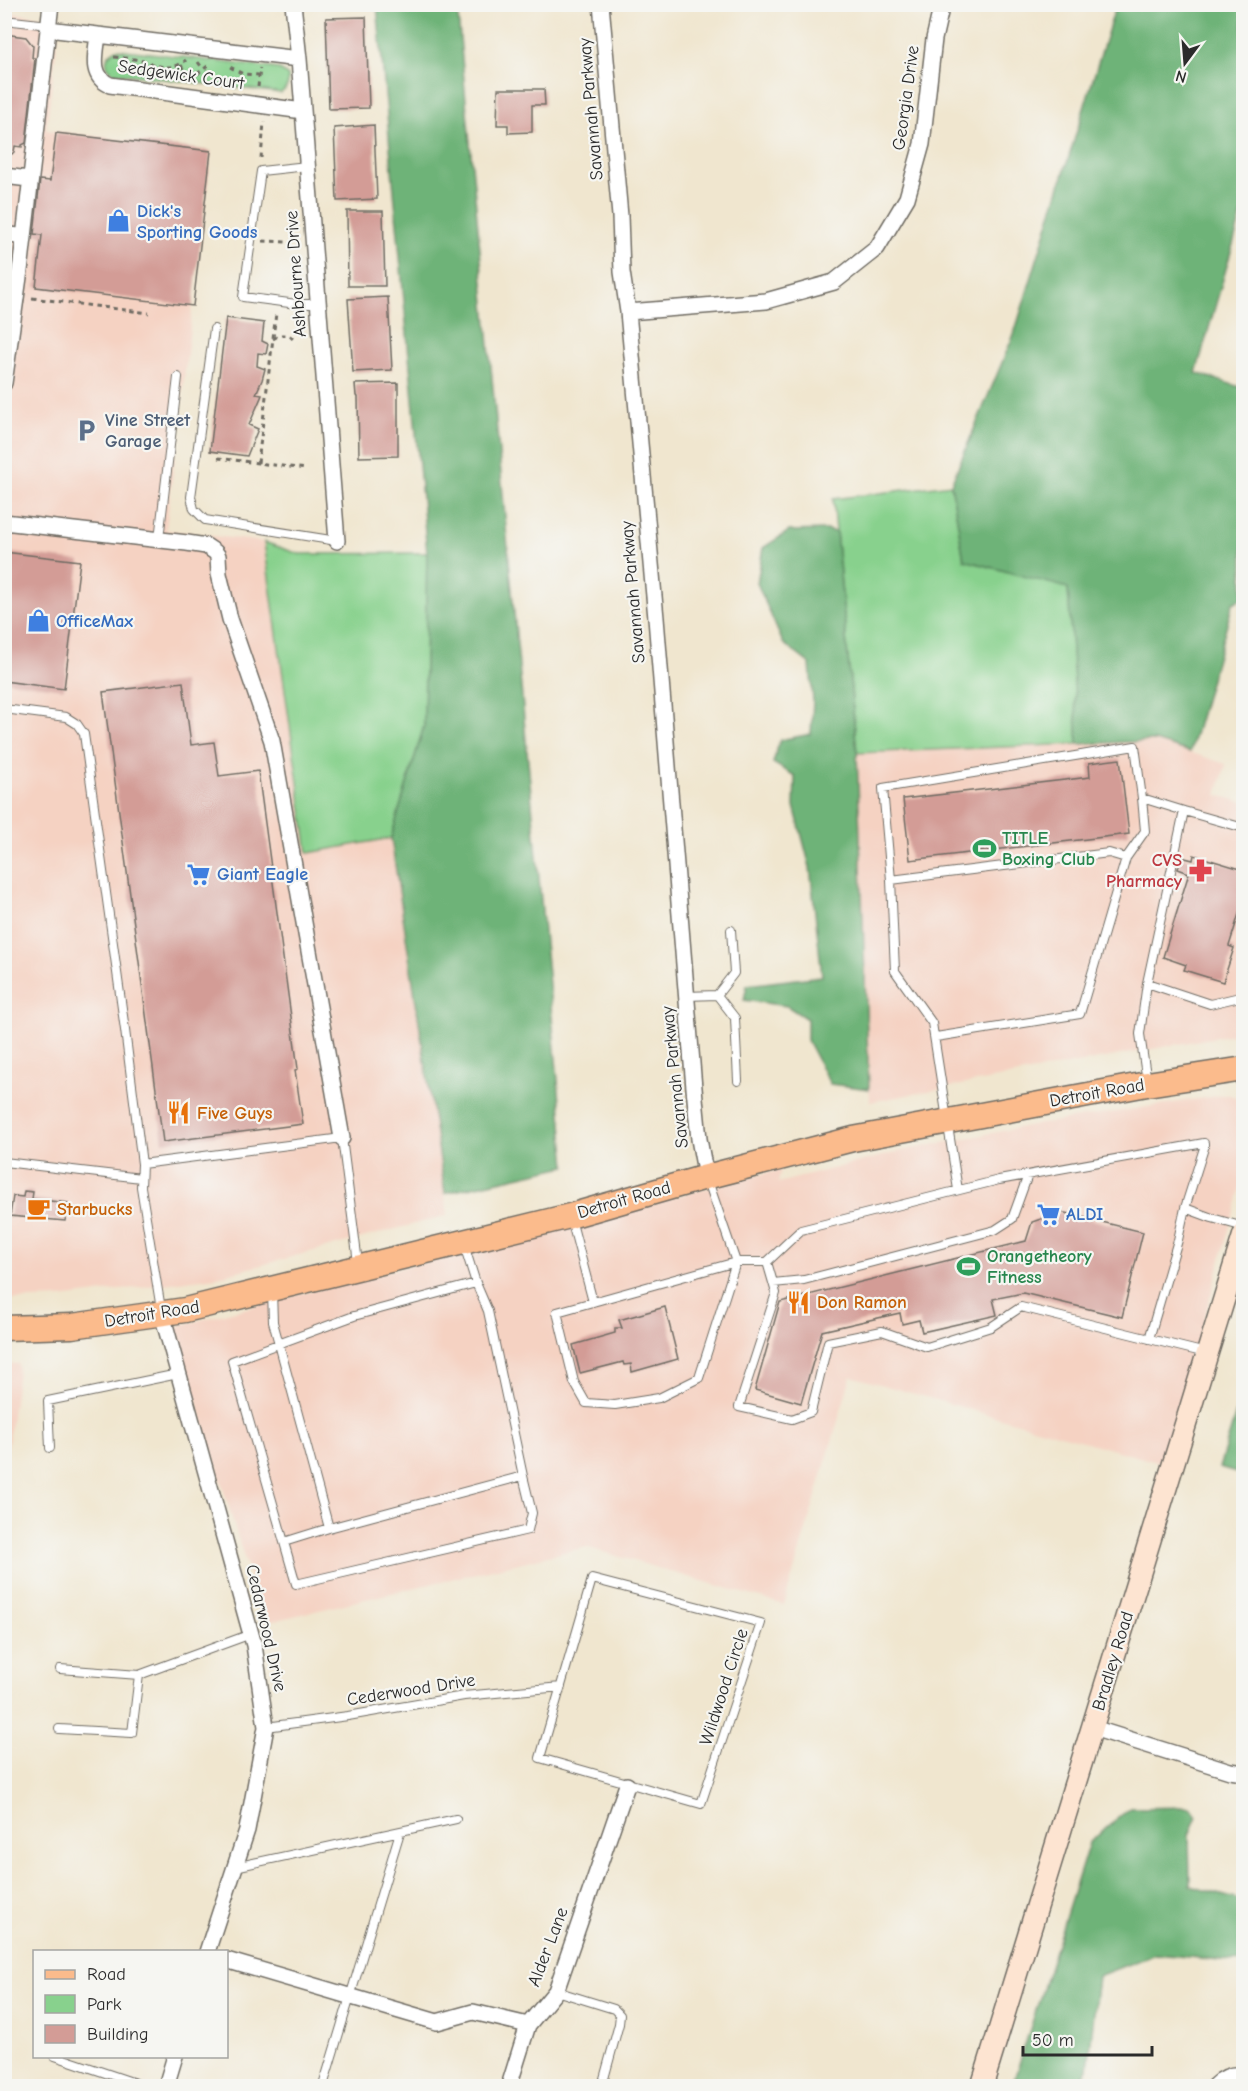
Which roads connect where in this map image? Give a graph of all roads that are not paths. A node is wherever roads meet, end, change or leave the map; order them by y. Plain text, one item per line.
1 (51, 4) edge
2 (293, 4) edge
3 (601, 4) edge
4 (942, 4) edge
5 (4, 20) edge
6 (48, 27) junction
7 (98, 35) junction
8 (299, 59) junction
9 (303, 111) junction
10 (307, 166) junction
11 (4, 176) edge
12 (29, 180) junction
13 (4, 234) edge
14 (24, 237) junction
15 (317, 304) junction
16 (628, 312) junction
17 (214, 329) dead end
18 (6, 357) edge
19 (178, 377) dead end
20 (4, 383) edge
21 (4, 522) edge
22 (159, 539) junction
23 (337, 541) joint
24 (4, 709) edge
25 (1142, 798) junction
26 (1184, 811) junction
27 (1244, 828) edge
28 (1126, 858) junction
29 (891, 880) junction
30 (731, 930) dead end
31 (1147, 983) junction
32 (717, 995) junction
33 (686, 996) junction
34 (1244, 996) edge
35 (936, 1037) junction
36 (1244, 1069) edge
37 (738, 1081) dead end
38 (1147, 1084) junction
39 (946, 1120) junction
40 (342, 1138) junction
41 (4, 1162) edge
42 (141, 1164) junction
43 (1028, 1175) junction
44 (706, 1177) junction
45 (141, 1179) junction
46 (958, 1190) junction
47 (1185, 1208) junction
48 (570, 1216) junction
49 (1244, 1227) edge
50 (1244, 1234) edge
51 (463, 1241) junction
52 (736, 1262) junction
53 (767, 1262) junction
54 (359, 1268) junction
55 (476, 1283) junction
56 (773, 1284) junction
57 (272, 1290) junction
58 (594, 1302) junction
59 (162, 1314) junction
60 (4, 1328) edge
61 (1149, 1339) junction
62 (279, 1344) junction
63 (1206, 1353) junction
64 (178, 1374) junction
65 (50, 1449) dead end
66 (523, 1476) junction
67 (329, 1528) junction
68 (284, 1542) junction
69 (251, 1634) junction
70 (60, 1669) dead end
71 (140, 1675) junction
72 (561, 1687) junction
73 (266, 1727) junction
74 (1093, 1728) junction
75 (59, 1729) dead end
76 (1244, 1773) edge
77 (627, 1785) junction
78 (456, 1819) dead end
79 (400, 1832) junction
80 (235, 1867) junction
81 (208, 1950) edge
82 (228, 1961) edge
83 (556, 1991) junction
84 (351, 1997) junction
85 (528, 2025) junction
86 (61, 2058) edge
87 (174, 2058) edge
88 (1244, 2075) edge
89 (144, 2086) edge
90 (166, 2086) edge
91 (323, 2086) edge
92 (509, 2086) edge
93 (602, 2086) edge
94 (982, 2086) edge
95 (1214, 2086) edge

1 - 6 street
2 - 8 street, Ashbourne Drive
3 - 16 street, Savannah Parkway
4 - 16 street, Georgia Drive
5 - 6 lane
6 - 7 street
6 - 12 street
7 - 8 street
7 - 9 street, Sedgewick Court
8 - 9 street, Ashbourne Drive
9 - 10 street, Ashbourne Drive
10 - 15 street, Ashbourne Drive
10 - 15 lane
11 - 12 street
12 - 14 street
13 - 14 street
14 - 18 street
15 - 23 street, Ashbourne Drive
16 - 33 street, Savannah Parkway
17 - 23 lane
18 - 20 street
19 - 22 lane
21 - 22 street
22 - 40 street
24 - 42 lane
25 - 26 lane
25 - 28 lane
25 - 29 lane
26 - 27 lane
26 - 31 lane
28 - 29 lane
28 - 35 lane
29 - 35 lane
30 - 32 lane
31 - 34 lane
31 - 38 lane
32 - 33 lane
32 - 37 lane
33 - 44 street, Savannah Parkway
35 - 39 lane
36 - 38 main road, Detroit Road
38 - 39 main road, Detroit Road
39 - 44 main road, Detroit Road
39 - 46 lane
40 - 42 lane
40 - 54 lane
41 - 45 lane
42 - 45 lane
43 - 46 lane
43 - 47 lane
43 - 56 lane
44 - 48 main road, Detroit Road
44 - 52 lane
45 - 59 lane
46 - 53 lane
47 - 49 lane
47 - 61 lane
48 - 51 main road, Detroit Road
48 - 58 lane
50 - 63 street, Bradley Road
51 - 54 main road, Detroit Road
51 - 55 lane
52 - 53 lane
52 - 58 lane
52 - 58 lane
53 - 56 lane
54 - 57 main road, Detroit Road
55 - 62 lane
55 - 66 lane
56 - 61 lane
57 - 59 main road, Detroit Road
57 - 62 lane
59 - 60 main road, Detroit Road
59 - 64 street, Cedarwood Drive
61 - 63 lane
62 - 67 lane
62 - 68 lane
63 - 74 street, Bradley Road
64 - 65 lane
64 - 69 street, Cedarwood Drive
66 - 67 lane
66 - 68 lane
67 - 68 lane
69 - 71 lane
69 - 73 street, Cedarwood Drive
70 - 71 lane
71 - 75 lane
72 - 73 lane, Cederwood Drive
72 - 77 lane, Wildwood Circle
72 - 77 lane, Wildwood Circle
73 - 80 street, Cedarwood Drive
74 - 76 street
74 - 94 street, Bradley Road
77 - 83 street, Alder Lane
78 - 79 lane
79 - 80 lane
79 - 84 lane
80 - 81 street, Cedarwood Drive
82 - 84 street
83 - 85 street, Alder Lane
83 - 93 lane
84 - 85 street
84 - 91 lane
85 - 92 street
86 - 89 lane
87 - 90 street
88 - 95 street

